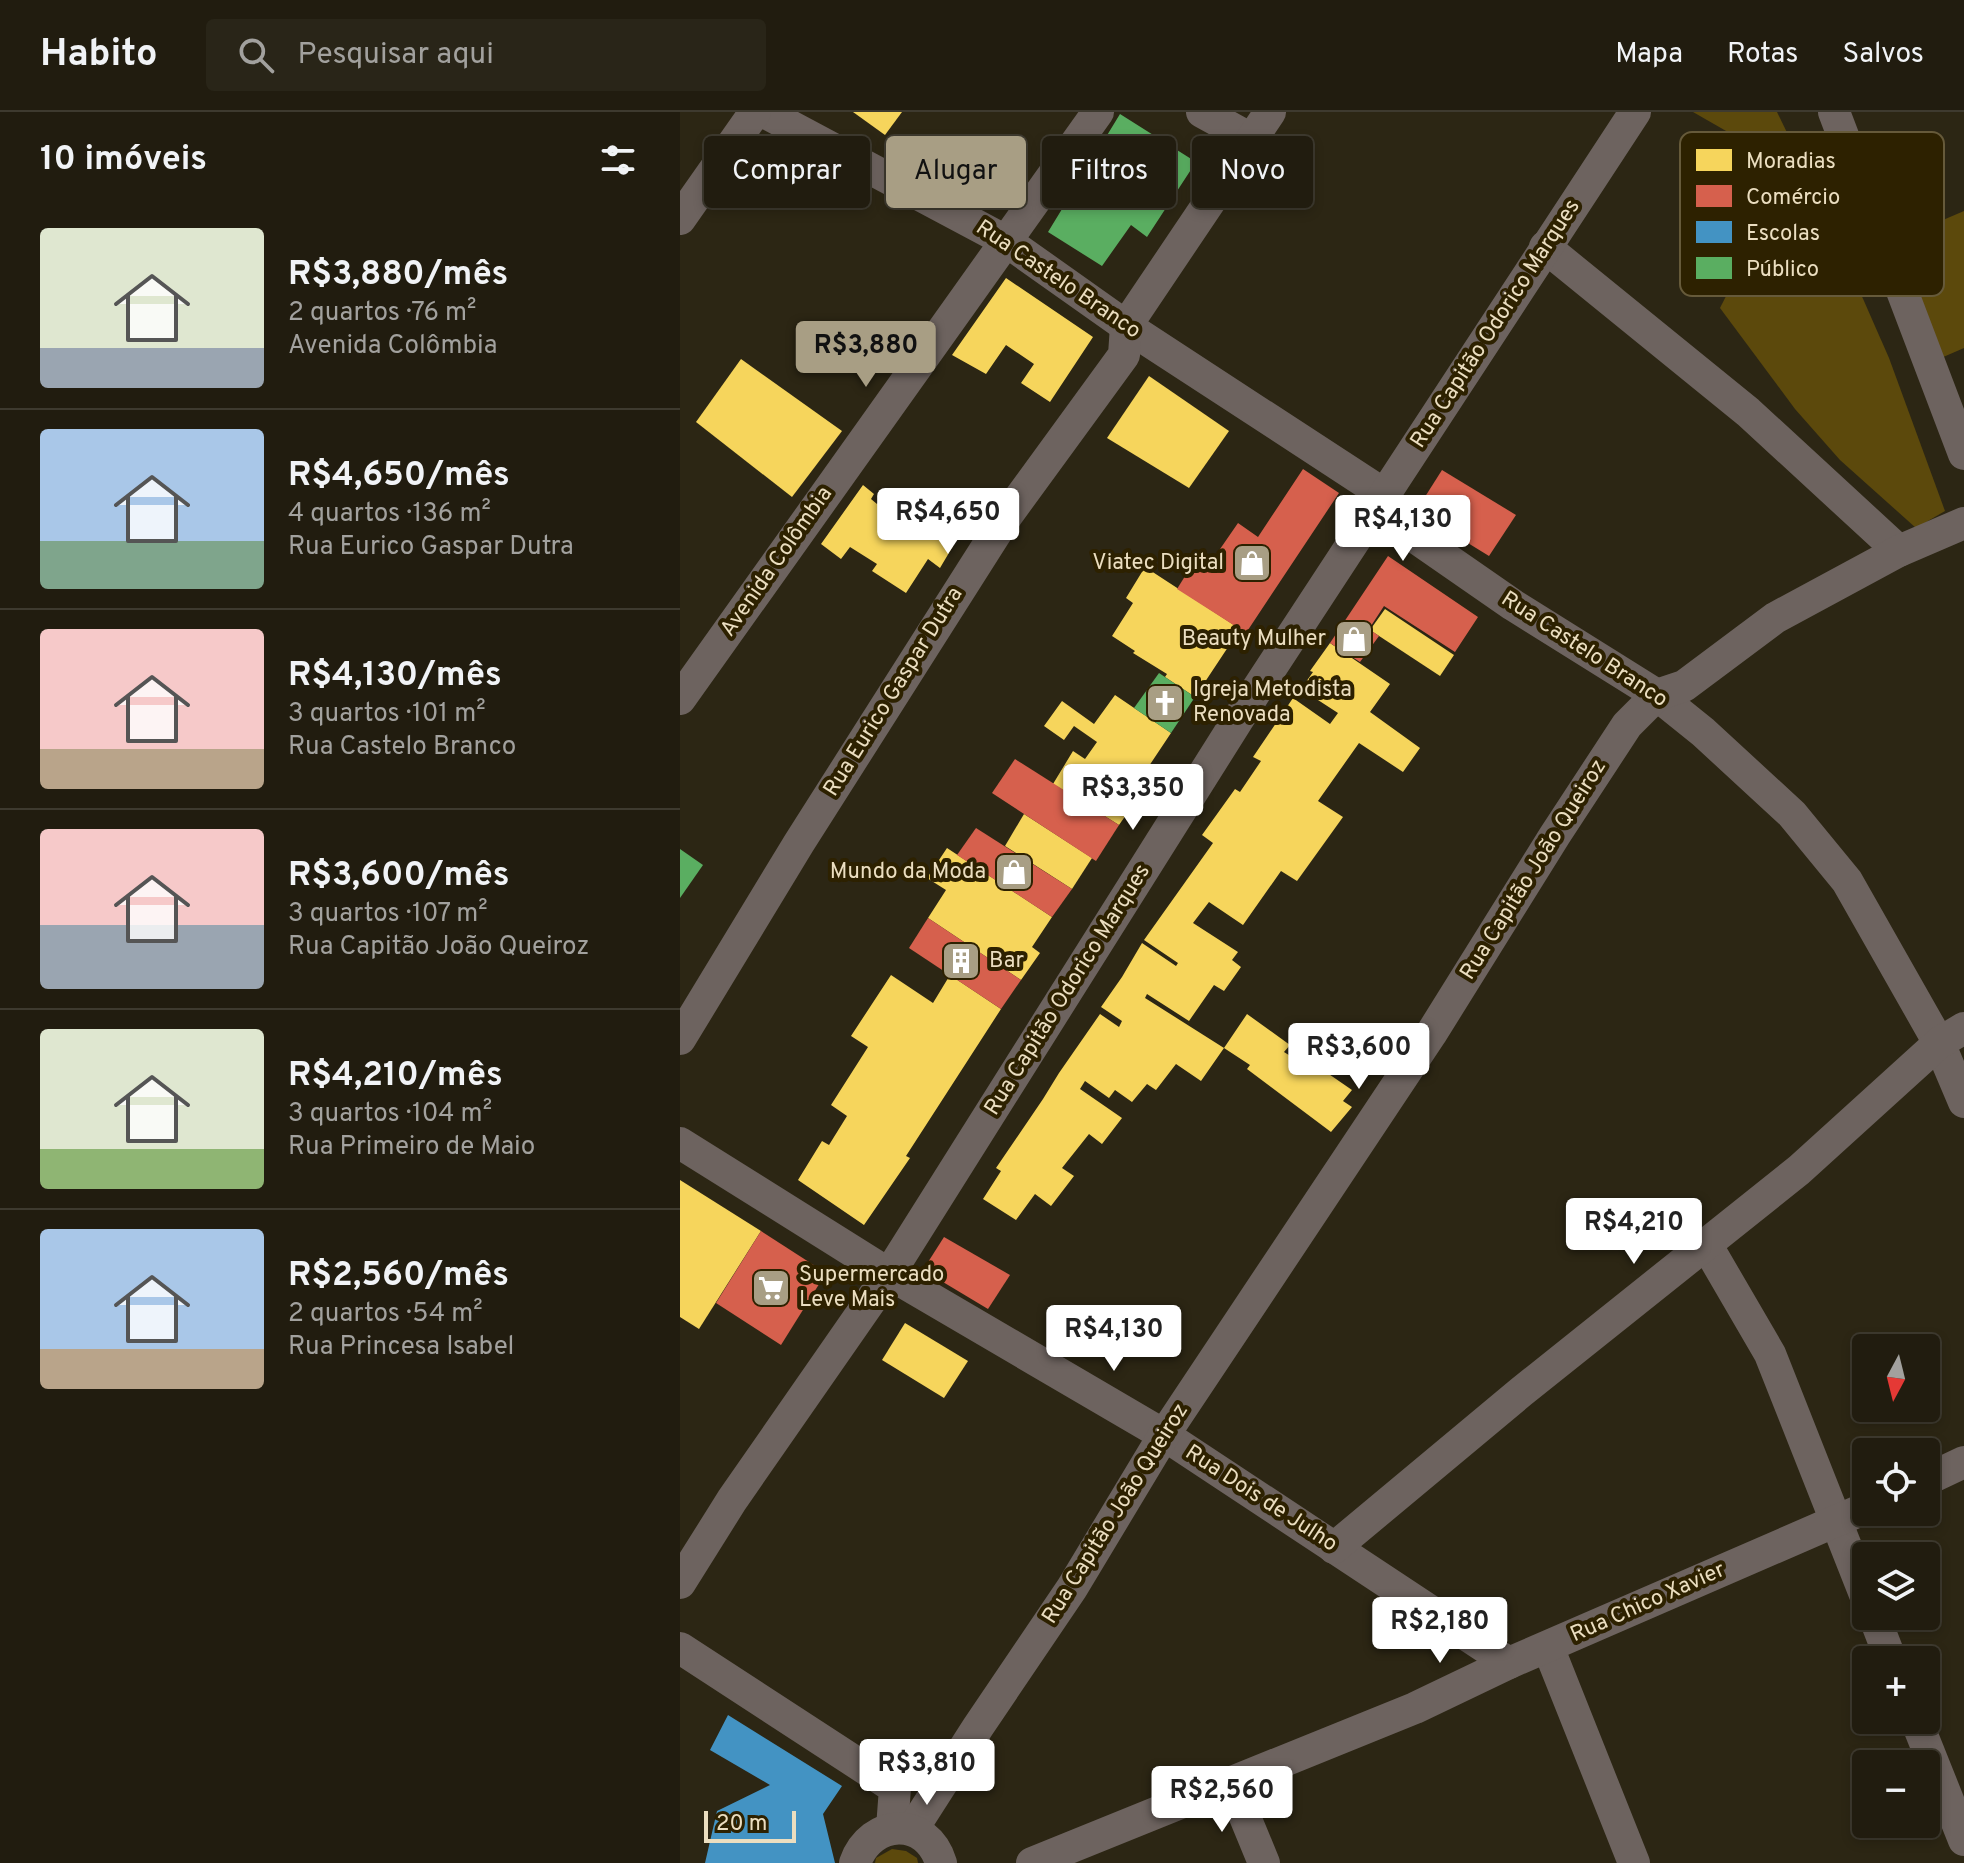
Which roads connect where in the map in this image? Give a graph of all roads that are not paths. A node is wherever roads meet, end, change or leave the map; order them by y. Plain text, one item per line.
1 (755, 112) edge
2 (764, 112) edge
3 (1098, 112) edge
4 (1202, 112) edge
5 (1270, 112) edge
6 (1635, 112) edge
7 (1834, 112) edge
8 (1842, 132) edge
9 (1246, 136) edge
10 (1255, 136) edge
11 (1207, 208) edge
12 (680, 219) edge
13 (1006, 241) junction
14 (1545, 247) junction
15 (1904, 296) edge
16 (1126, 326) junction
17 (1964, 454) edge
18 (1385, 495) junction
19 (1964, 523) edge
20 (1899, 551) junction
21 (1657, 695) junction
22 (680, 699) edge
23 (1951, 1036) edge
24 (680, 1039) edge
25 (1964, 1102) edge
26 (680, 1143) edge
27 (1706, 1244) junction
28 (889, 1274) junction
29 (1164, 1435) junction
30 (1964, 1462) edge
31 (1940, 1473) edge
32 (1852, 1515) edge
33 (1836, 1523) junction
34 (1334, 1548) junction
35 (1852, 1562) edge
36 (680, 1583) edge
37 (1548, 1647) junction
38 (680, 1648) edge
39 (1509, 1663) junction
40 (1922, 1734) edge
41 (1231, 1783) junction
42 (893, 1831) junction
43 (1964, 1840) edge
44 (855, 1863) edge
45 (941, 1863) edge
46 (1032, 1863) edge
47 (1264, 1863) edge
48 (1634, 1863) edge

1 - 12 street
2 - 13 street, Rua Castelo Branco
3 - 13 street, Avenida Colômbia
4 - 9 street
5 - 10 street, Rua Eurico Gaspar Dutra
6 - 14 street, Rua Capitão Odorico Marques
7 - 8 street
11 - 16 street, Rua Eurico Gaspar Dutra
13 - 16 street, Rua Castelo Branco
13 - 22 street, Avenida Colômbia
14 - 18 street, Rua Capitão Odorico Marques
14 - 20 street
15 - 17 street
16 - 18 street, Rua Castelo Branco
16 - 24 street, Rua Eurico Gaspar Dutra
18 - 21 street, Rua Castelo Branco
18 - 28 street, Rua Capitão Odorico Marques
19 - 20 street, Rua Capitão João Queiroz
20 - 21 street, Rua Capitão João Queiroz
21 - 23 street, Rua Castelo Branco
21 - 29 street, Rua Capitão João Queiroz
23 - 25 street, Rua Castelo Branco
23 - 27 street
26 - 28 street, Rua Dois de Julho
27 - 33 street
27 - 34 street
28 - 29 street, Rua Dois de Julho
28 - 36 street, Rua Capitão Odorico Marques
29 - 34 street, Rua Dois de Julho
29 - 42 street, Rua Capitão João Queiroz
30 - 31 street
32 - 33 street, Rua Chico Xavier
33 - 35 street
33 - 37 street, Rua Chico Xavier
34 - 39 street, Rua Dois de Julho
37 - 39 street, Rua Chico Xavier
37 - 48 street
38 - 42 street
39 - 41 street, Rua Chico Xavier
40 - 43 street
41 - 46 street, Rua Chico Xavier
41 - 47 street
42 - 44 street, Rua Capitão João Queiroz
42 - 45 street

